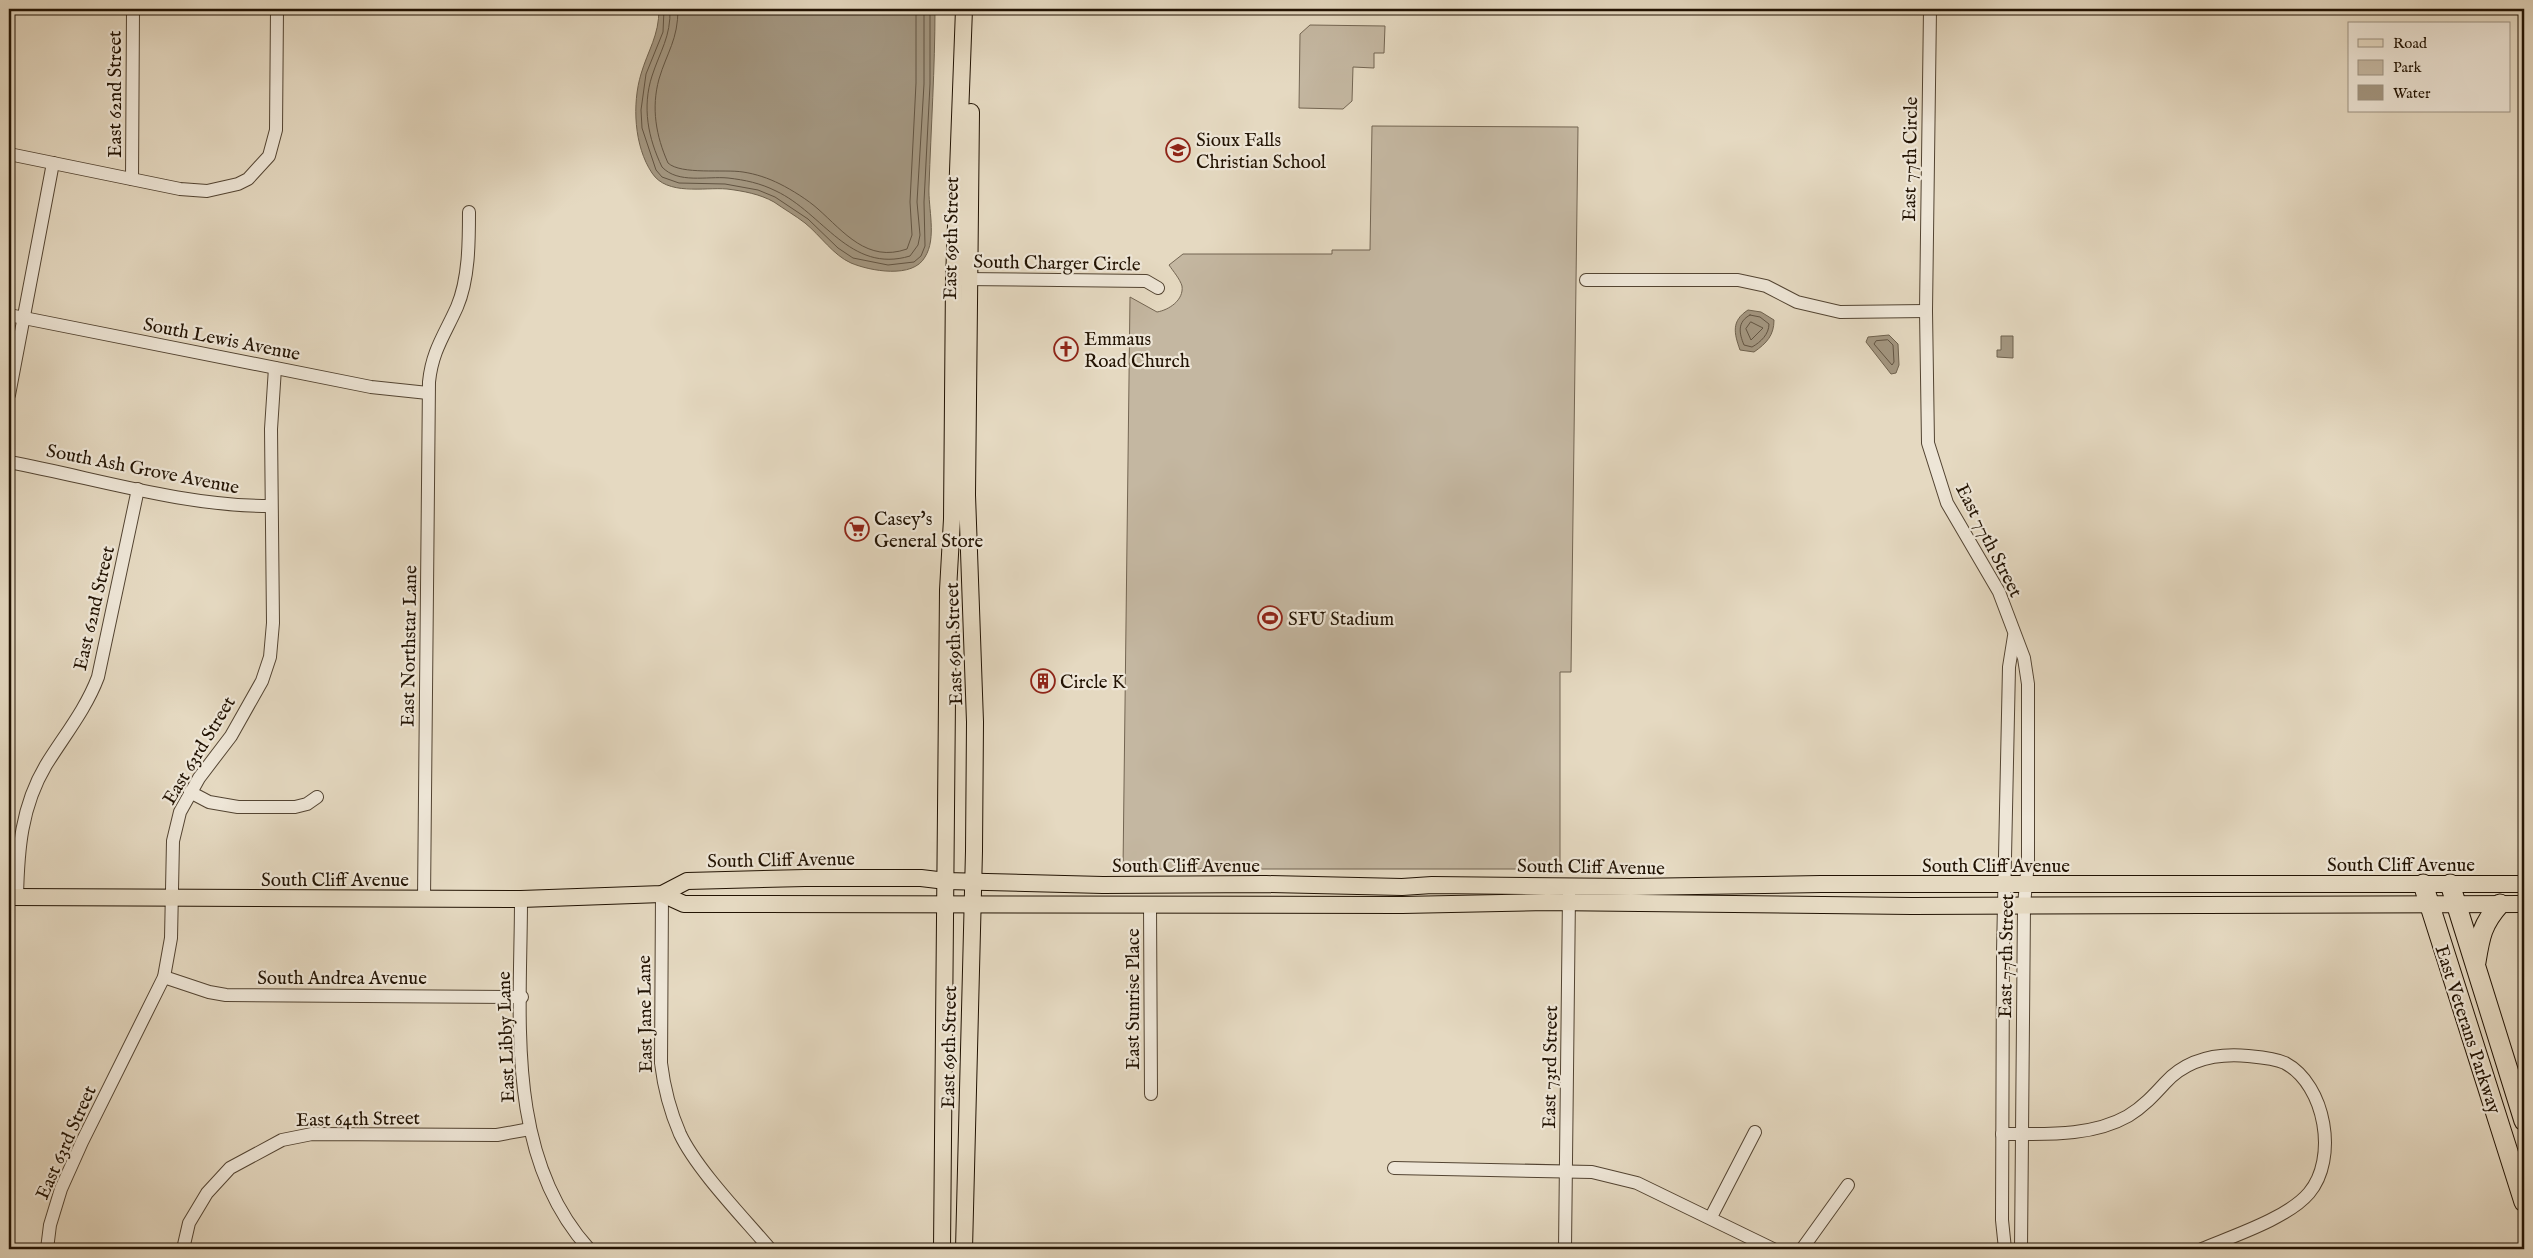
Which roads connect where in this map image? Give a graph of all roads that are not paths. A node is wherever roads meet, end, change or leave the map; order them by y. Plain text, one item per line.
1 (133, 9) edge
2 (277, 9) edge
3 (964, 9) edge
4 (1930, 9) edge
5 (9, 154) edge
6 (53, 163) junction
7 (132, 179) junction
8 (470, 212) dead end
9 (962, 279) junction
10 (1586, 280) dead end
11 (1158, 288) dead end
12 (1926, 311) junction
13 (9, 315) edge
14 (24, 318) junction
15 (275, 368) junction
16 (428, 393) junction
17 (9, 395) edge
18 (9, 462) edge
19 (138, 489) junction
20 (270, 506) junction
21 (2014, 636) junction
22 (190, 792) junction
23 (317, 797) dead end
24 (946, 881) junction
25 (973, 882) junction
26 (2423, 884) junction
27 (2450, 884) junction
28 (2524, 884) edge
29 (1569, 885) junction
30 (2004, 885) junction
31 (2025, 885) junction
32 (662, 894) junction
33 (13, 897) edge
34 (171, 898) junction
35 (424, 899) junction
36 (521, 899) junction
37 (1569, 903) junction
38 (945, 904) junction
39 (972, 904) junction
40 (1150, 904) junction
41 (2429, 904) junction
42 (2456, 904) junction
43 (2500, 904) junction
44 (2524, 904) edge
45 (2004, 905) junction
46 (2024, 905) junction
47 (2475, 966) junction
48 (164, 977) junction
49 (522, 997) junction
50 (1151, 1094) dead end
51 (2524, 1121) edge
52 (530, 1130) junction
53 (1755, 1132) dead end
54 (2002, 1134) junction
55 (2022, 1134) junction
56 (1394, 1168) dead end
57 (1566, 1171) junction
58 (1848, 1185) dead end
59 (2524, 1202) edge
60 (1711, 1218) junction
61 (582, 1247) edge
62 (47, 1249) edge
63 (183, 1249) edge
64 (770, 1249) edge
65 (942, 1249) edge
66 (964, 1249) edge
67 (1565, 1249) edge
68 (1774, 1249) edge
69 (1802, 1249) edge
70 (2005, 1249) edge
71 (2021, 1249) edge
72 (2202, 1249) edge

1 - 7 street, East 62nd Street
2 - 7 street
3 - 9 main road, East 69th Street
4 - 12 street, East 77th Circle
5 - 6 street
6 - 7 street
6 - 14 street
8 - 16 street, East Northstar Lane
9 - 11 street, South Charger Circle
9 - 24 main road, East 69th Street
9 - 25 main road, East 69th Street
10 - 12 street
12 - 21 street, East 77th Street
13 - 14 street, South Lewis Avenue
14 - 15 street, South Lewis Avenue
14 - 17 street
15 - 16 street, South Lewis Avenue
15 - 20 street, East 63rd Street
16 - 35 street, East Northstar Lane
18 - 19 street, South Ash Grove Avenue
19 - 20 street, South Ash Grove Avenue
19 - 33 street, East 62nd Street
20 - 22 street, East 63rd Street
21 - 30 street, East 77th Street
21 - 31 street, East 77th Street
22 - 23 street
22 - 34 street, East 63rd Street
24 - 25 main road, South Cliff Avenue
24 - 32 main road, South Cliff Avenue
24 - 38 main road, East 69th Street
25 - 29 main road, South Cliff Avenue
25 - 39 main road, East 69th Street
26 - 27 main road, South Cliff Avenue
26 - 31 main road, South Cliff Avenue
26 - 41 highway, East Veterans Parkway
27 - 28 main road, South Cliff Avenue
27 - 42 highway, East Veterans Parkway
29 - 30 main road, South Cliff Avenue
29 - 37 street, East 73rd Street
30 - 31 main road, South Cliff Avenue
30 - 45 street, East 77th Street
31 - 46 street, East 77th Street
32 - 36 main road, South Cliff Avenue
32 - 38 main road, South Cliff Avenue
32 - 64 street, East Jane Lane
33 - 34 main road, South Cliff Avenue
34 - 35 main road, South Cliff Avenue
34 - 48 street, East 63rd Street
35 - 36 main road, South Cliff Avenue
36 - 49 street, East Libby Lane
37 - 40 main road, South Cliff Avenue
37 - 45 main road, South Cliff Avenue
37 - 57 street, East 73rd Street
38 - 39 main road, South Cliff Avenue
38 - 65 main road, East 69th Street
39 - 40 main road, South Cliff Avenue
39 - 66 main road, East 69th Street
40 - 50 street, East Sunrise Place
41 - 42 main road, South Cliff Avenue
41 - 46 main road, South Cliff Avenue
41 - 59 highway, East Veterans Parkway
42 - 43 main road, South Cliff Avenue
42 - 47 highway, East Veterans Parkway
43 - 44 main road, South Cliff Avenue
43 - 47 highway
45 - 46 main road, South Cliff Avenue
45 - 54 street, East 77th Street
46 - 55 street, East 77th Street
47 - 51 highway, East Veterans Parkway
48 - 49 street, South Andrea Avenue
48 - 62 street, East 63rd Street
49 - 52 street, East Libby Lane
52 - 61 street, East Libby Lane
52 - 63 street, East 64th Street
53 - 60 street
54 - 55 street
54 - 70 street, East 77th Street
55 - 71 street, East 77th Street
55 - 72 street
56 - 57 street
57 - 60 street
57 - 67 street, East 73rd Street
58 - 69 street
60 - 68 street

